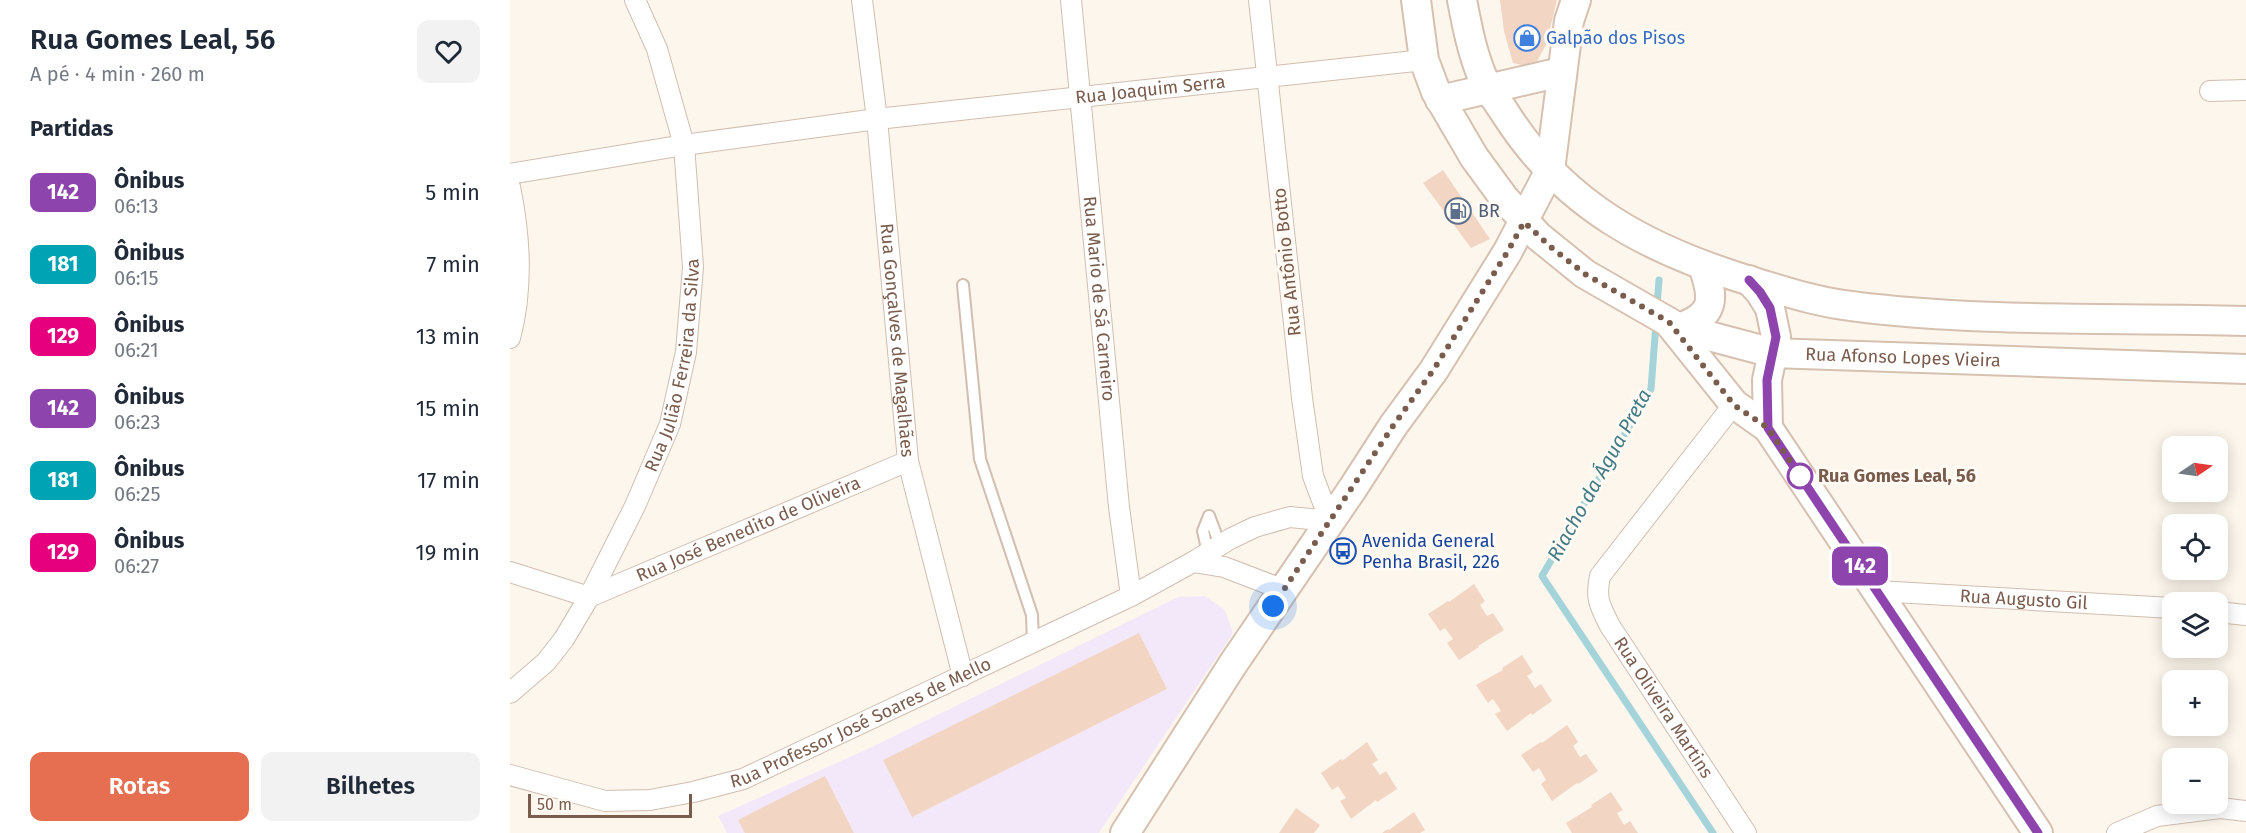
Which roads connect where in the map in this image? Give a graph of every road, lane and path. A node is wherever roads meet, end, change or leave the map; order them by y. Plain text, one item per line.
1 (635, 0) edge
2 (862, 0) edge
3 (1071, 0) edge
4 (1259, 0) edge
5 (1416, 0) edge
6 (1462, 0) edge
7 (1576, 0) edge
8 (1424, 60) junction
9 (1561, 72) junction
10 (1267, 78) junction
11 (1489, 88) junction
12 (2246, 90) edge
13 (2210, 91) dead end
14 (1080, 98) junction
15 (1440, 100) junction
16 (877, 119) junction
17 (684, 145) junction
18 (1550, 170) junction
19 (510, 174) edge
20 (510, 186) edge
21 (1524, 222) junction
22 (1703, 266) junction
23 (1749, 280) junction
24 (963, 285) dead end
25 (2246, 321) edge
26 (1674, 325) junction
27 (510, 338) edge
28 (1773, 353) junction
29 (2246, 369) edge
30 (1734, 405) junction
31 (1768, 428) junction
32 (908, 461) junction
33 (1330, 521) junction
34 (1207, 554) junction
35 (510, 572) edge
36 (1284, 590) junction
37 (1876, 591) junction
38 (1131, 596) junction
39 (589, 597) junction
40 (2162, 607) edge
41 (2228, 613) edge
42 (1032, 615) junction
43 (2246, 615) edge
44 (1052, 634) junction
45 (1032, 643) junction
46 (963, 676) junction
47 (510, 693) edge
48 (510, 775) edge
49 (2246, 811) edge
50 (1125, 833) edge
51 (1746, 833) edge
52 (2038, 833) edge
53 (2117, 833) edge

1 - 17 street, Rua Julião Ferreira da Silva
2 - 16 street, Rua Gonçalves de Magalhães
3 - 14 street, Rua Mario de Sá Carneiro
4 - 10 street, Rua Antônio Botto
5 - 8 main road, Rua Afonso Lopes Vieira
6 - 11 main road
7 - 9 main road
8 - 10 street, Rua Joaquim Serra
8 - 15 main road, Rua Afonso Lopes Vieira
9 - 11 main road
9 - 18 main road
10 - 14 street, Rua Joaquim Serra
10 - 33 street, Rua Antônio Botto
11 - 15 main road
11 - 18 main road
12 - 13 street
14 - 16 street, Rua Joaquim Serra
14 - 38 street, Rua Mario de Sá Carneiro
15 - 21 main road, Rua Afonso Lopes Vieira
16 - 17 street, Rua Joaquim Serra
16 - 32 street, Rua Gonçalves de Magalhães
17 - 19 street, Rua Joaquim Serra
17 - 39 street, Rua Julião Ferreira da Silva
18 - 21 main road
18 - 22 main road
20 - 27 street
21 - 26 main road, Rua Afonso Lopes Vieira
21 - 33 main road
22 - 23 main road
22 - 26 main road
23 - 25 main road
23 - 28 main road
24 - 42 lane
26 - 28 main road, Rua Afonso Lopes Vieira
26 - 30 main road
28 - 29 main road, Rua Afonso Lopes Vieira
28 - 31 main road
30 - 31 main road
30 - 51 street, Rua Oliveira Martins
31 - 37 main road
32 - 39 street, Rua José Benedito de Oliveira
32 - 46 street, Rua Gonçalves de Magalhães
33 - 34 street, Rua Professor José Soares de Mello
33 - 36 main road
34 - 36 street
34 - 38 street, Rua Professor José Soares de Mello
35 - 39 street
36 - 50 main road
37 - 40 street, Rua Augusto Gil
37 - 52 main road
38 - 44 street, Rua Professor José Soares de Mello
39 - 47 street, Rua Julião Ferreira da Silva
41 - 43 street
42 - 44 lane
42 - 45 lane
44 - 45 street, Rua Professor José Soares de Mello
45 - 46 street, Rua Professor José Soares de Mello
46 - 48 street, Rua Professor José Soares de Mello
49 - 53 street

